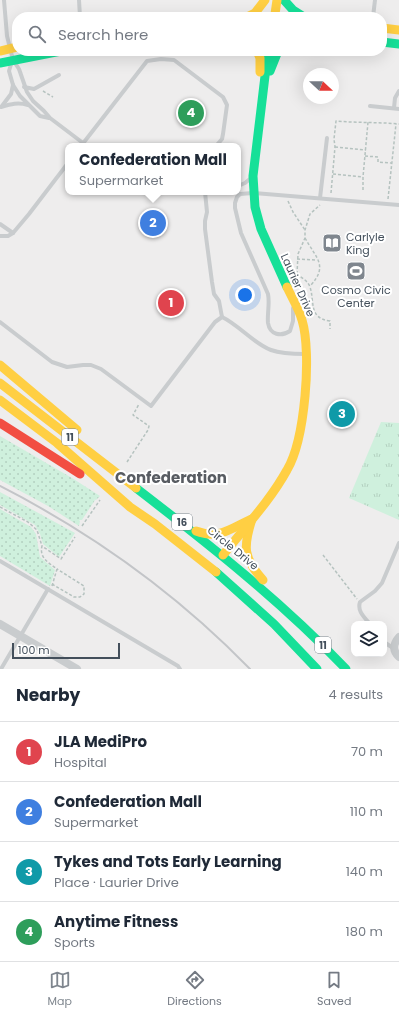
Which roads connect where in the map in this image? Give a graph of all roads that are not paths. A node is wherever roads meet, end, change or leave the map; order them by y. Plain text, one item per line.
1 (4, 0) edge
2 (79, 0) edge
3 (267, 0) edge
4 (277, 0) edge
5 (284, 0) edge
6 (375, 0) edge
7 (80, 12) edge
8 (256, 12) edge
9 (266, 12) edge
10 (275, 12) edge
11 (296, 12) edge
12 (374, 12) edge
13 (387, 29) edge
14 (399, 30) edge
15 (12, 38) edge
16 (387, 43) edge
17 (399, 44) edge
18 (12, 48) edge
19 (0, 51) edge
20 (13, 56) edge
21 (34, 56) edge
22 (259, 56) edge
23 (267, 56) edge
24 (276, 56) edge
25 (13, 60) junction
26 (0, 63) edge
27 (59, 75) dead end
28 (13, 85) junction
29 (24, 87) junction
30 (263, 91) junction
31 (399, 91) edge
32 (28, 105) junction
33 (370, 106) dead end
34 (0, 108) edge
35 (397, 109) edge
36 (50, 118) junction
37 (327, 138) dead end
38 (80, 143) edge
39 (84, 143) edge
40 (219, 143) edge
41 (65, 167) edge
42 (253, 176) junction
43 (241, 185) edge
44 (253, 193) junction
45 (241, 194) edge
46 (205, 195) edge
47 (239, 195) edge
48 (320, 198) junction
49 (399, 206) edge
50 (0, 224) edge
51 (13, 234) junction
52 (0, 236) edge
53 (292, 297) junction
54 (222, 317) junction
55 (0, 322) edge
56 (308, 354) junction
57 (0, 365) edge
58 (0, 383) edge
59 (0, 400) edge
60 (0, 424) edge
61 (56, 443) junction
62 (139, 490) junction
63 (130, 506) junction
64 (252, 519) junction
65 (184, 524) junction
66 (399, 543) edge
67 (223, 555) junction
68 (0, 560) edge
69 (48, 589) junction
70 (299, 621) junction
71 (368, 621) edge
72 (0, 624) edge
73 (274, 624) junction
74 (21, 636) junction
75 (399, 637) edge
76 (387, 644) edge
77 (394, 648) junction
78 (399, 657) edge
79 (65, 666) edge
80 (1, 669) edge
81 (77, 669) edge
82 (180, 669) edge
83 (317, 669) edge
84 (346, 669) edge

1 - 15 lane
2 - 7 lane
3 - 8 main road
3 - 9 main road
4 - 10 main road
5 - 11 main road
6 - 12 lane
13 - 14 main road
16 - 17 main road
18 - 19 main road
20 - 25 lane
21 - 25 main road
22 - 30 main road
23 - 30 main road, Laurier Drive
24 - 30 main road
25 - 26 main road
25 - 28 lane
25 - 29 lane
27 - 29 lane
28 - 32 lane
28 - 34 lane
29 - 36 lane
30 - 42 main road, Laurier Drive
31 - 35 lane
32 - 34 lane
32 - 36 lane
33 - 35 lane
36 - 38 lane
37 - 48 lane
39 - 40 lane
41 - 51 lane
42 - 43 lane
42 - 44 main road, Laurier Drive
44 - 45 lane
44 - 48 lane
44 - 53 main road, Laurier Drive
46 - 54 lane
47 - 53 lane
48 - 49 lane
50 - 51 lane
51 - 52 lane
53 - 56 main road, Laurier Drive
54 - 55 lane
54 - 56 lane
56 - 64 main road, Laurier Drive
57 - 62 main road
58 - 62 main road, Circle Drive / 11
59 - 61 main road, 11
60 - 63 main road
61 - 63 main road, 11
61 - 67 main road
62 - 65 main road, Circle Drive / 16
63 - 73 main road, 11
64 - 65 main road, 16
64 - 67 main road, Laurier Drive
64 - 70 main road
65 - 67 main road, Circle Drive / 16
66 - 71 lane
67 - 70 main road, Circle Drive / 11
67 - 73 main road
68 - 69 lane
69 - 74 lane
69 - 82 lane
70 - 84 main road, Circle Drive / 11
72 - 74 street
73 - 83 main road, 11
74 - 79 street
74 - 80 lane
75 - 77 street
76 - 77 lane
77 - 78 street
79 - 81 street

